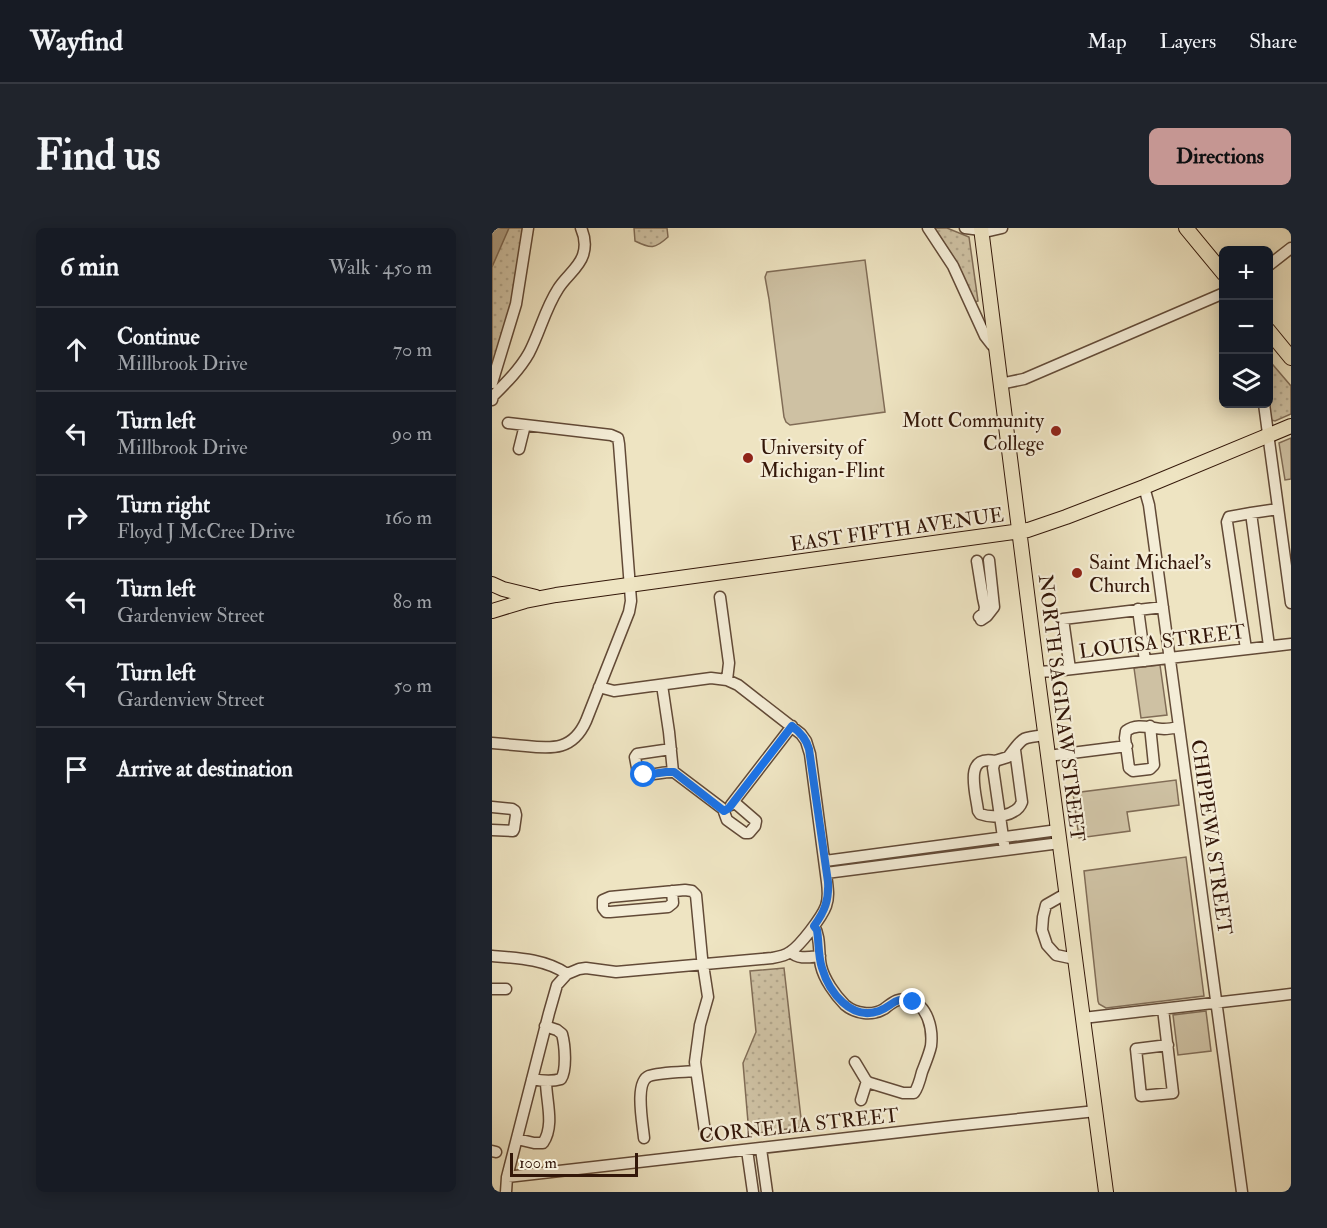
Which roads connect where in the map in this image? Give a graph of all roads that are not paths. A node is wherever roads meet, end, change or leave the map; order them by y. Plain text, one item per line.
1 (528, 228) edge
2 (581, 228) edge
3 (928, 228) edge
4 (965, 228) edge
5 (1002, 228) edge
6 (1186, 228) edge
7 (981, 229) edge
8 (1291, 248) edge
9 (1273, 263) edge
10 (1219, 268) edge
11 (1219, 295) edge
12 (1273, 335) edge
13 (996, 347) junction
14 (1291, 358) edge
15 (492, 382) edge
16 (1000, 384) junction
17 (492, 397) edge
18 (1264, 408) edge
19 (508, 423) dead end
20 (525, 425) junction
21 (1291, 426) edge
22 (1268, 436) junction
23 (519, 448) dead end
24 (1144, 487) junction
25 (1278, 509) junction
26 (1251, 513) junction
27 (1020, 531) junction
28 (983, 561) dead end
29 (492, 584) edge
30 (631, 585) junction
31 (720, 597) dead end
32 (541, 598) junction
33 (1291, 603) edge
34 (1163, 607) junction
35 (1138, 609) junction
36 (492, 611) edge
37 (978, 620) dead end
38 (1291, 644) edge
39 (1269, 646) junction
40 (1246, 649) junction
41 (1170, 658) junction
42 (1144, 661) junction
43 (1070, 669) junction
44 (1037, 672) junction
45 (727, 680) junction
46 (662, 685) junction
47 (599, 687) junction
48 (792, 726) junction
49 (1150, 726) junction
50 (1179, 727) junction
51 (1046, 735) junction
52 (492, 743) edge
53 (1126, 746) junction
54 (671, 749) junction
55 (1015, 750) junction
56 (1048, 756) junction
57 (994, 761) junction
58 (673, 772) junction
59 (734, 802) junction
60 (492, 807) edge
61 (724, 811) junction
62 (1000, 815) junction
63 (492, 830) edge
64 (1059, 837) junction
65 (1003, 838) junction
66 (905, 850) junction
67 (1005, 850) junction
68 (877, 854) junction
69 (825, 861) junction
70 (907, 862) junction
71 (878, 866) junction
72 (826, 873) junction
73 (672, 891) junction
74 (1067, 894) junction
75 (814, 926) junction
76 (791, 952) junction
77 (492, 956) edge
78 (820, 956) junction
79 (1075, 959) junction
80 (703, 964) junction
81 (567, 975) junction
82 (492, 989) edge
83 (506, 989) dead end
84 (1291, 994) edge
85 (1216, 1003) junction
86 (1163, 1010) junction
87 (1083, 1018) junction
88 (545, 1026) junction
89 (1168, 1045) junction
90 (855, 1062) dead end
91 (696, 1071) junction
92 (532, 1078) junction
93 (865, 1079) junction
94 (546, 1081) junction
95 (861, 1100) dead end
96 (1095, 1112) junction
97 (705, 1132) dead end
98 (644, 1138) dead end
99 (518, 1139) junction
100 (761, 1149) junction
101 (747, 1150) junction
102 (507, 1177) junction
103 (506, 1192) edge
104 (753, 1192) edge
105 (767, 1192) edge
106 (1106, 1192) edge
107 (1242, 1192) edge

1 - 15 street
2 - 17 street
3 - 13 street
4 - 7 street
5 - 7 street
6 - 10 main road
7 - 13 main road, NORTH SAGINAW STREET
8 - 9 street
11 - 16 street
12 - 14 main road
13 - 16 main road, NORTH SAGINAW STREET
16 - 27 main road, NORTH SAGINAW STREET
18 - 22 street
19 - 20 street
20 - 23 street
20 - 30 street
21 - 22 main road, EAST FIFTH AVENUE
22 - 24 main road, EAST FIFTH AVENUE
22 - 25 street
24 - 27 main road, EAST FIFTH AVENUE
24 - 34 street, CHIPPEWA STREET
25 - 26 street
25 - 33 street
26 - 39 street
26 - 40 street
27 - 30 main road, EAST FIFTH AVENUE
27 - 44 main road, NORTH SAGINAW STREET
28 - 37 street
29 - 32 main road
30 - 32 main road, EAST FIFTH AVENUE
30 - 47 street
31 - 45 street
32 - 36 main road, EAST FIFTH AVENUE
34 - 35 street
34 - 41 street, CHIPPEWA STREET
35 - 42 street
35 - 43 street
38 - 39 street, LOUISA STREET
39 - 40 street, LOUISA STREET
40 - 41 street, LOUISA STREET
41 - 42 street, LOUISA STREET
41 - 50 street, CHIPPEWA STREET
42 - 43 street, LOUISA STREET
43 - 44 street, LOUISA STREET
44 - 51 main road, NORTH SAGINAW STREET
45 - 46 street
45 - 48 street
46 - 47 street
46 - 54 street
47 - 52 street
48 - 59 street
48 - 69 street
49 - 50 street
49 - 53 street
49 - 53 street
50 - 85 street, CHIPPEWA STREET
51 - 55 street
51 - 56 main road, NORTH SAGINAW STREET
53 - 56 street
54 - 58 street
54 - 58 street
55 - 57 street
55 - 62 street
56 - 64 main road, NORTH SAGINAW STREET
57 - 62 street
57 - 62 street
58 - 61 street
59 - 61 street
59 - 61 street
60 - 63 street
62 - 65 street
64 - 65 street
64 - 67 street
64 - 74 main road, NORTH SAGINAW STREET
65 - 66 street
65 - 67 street
66 - 68 street
66 - 70 street
67 - 70 street
68 - 69 street
68 - 71 street
69 - 72 street
70 - 71 street
71 - 72 street
72 - 75 street
73 - 73 street
73 - 80 street
74 - 79 main road, NORTH SAGINAW STREET
74 - 79 street
75 - 76 street
75 - 78 street
76 - 78 street
76 - 80 street
77 - 81 street
78 - 93 street
79 - 87 main road, NORTH SAGINAW STREET
80 - 81 street
80 - 91 street
81 - 88 street
82 - 83 street
84 - 85 street
85 - 86 street
85 - 107 street, CHIPPEWA STREET
86 - 87 street
86 - 89 street
87 - 96 main road, NORTH SAGINAW STREET
88 - 92 street
88 - 94 street
89 - 89 street
90 - 93 street
91 - 97 street
91 - 98 street
92 - 94 street
92 - 99 street
93 - 95 street
94 - 99 street
96 - 100 street, CORNELIA STREET
96 - 106 main road, NORTH SAGINAW STREET
99 - 102 street
100 - 101 street, CORNELIA STREET
100 - 105 street
101 - 102 street, CORNELIA STREET
101 - 104 street
102 - 103 street

